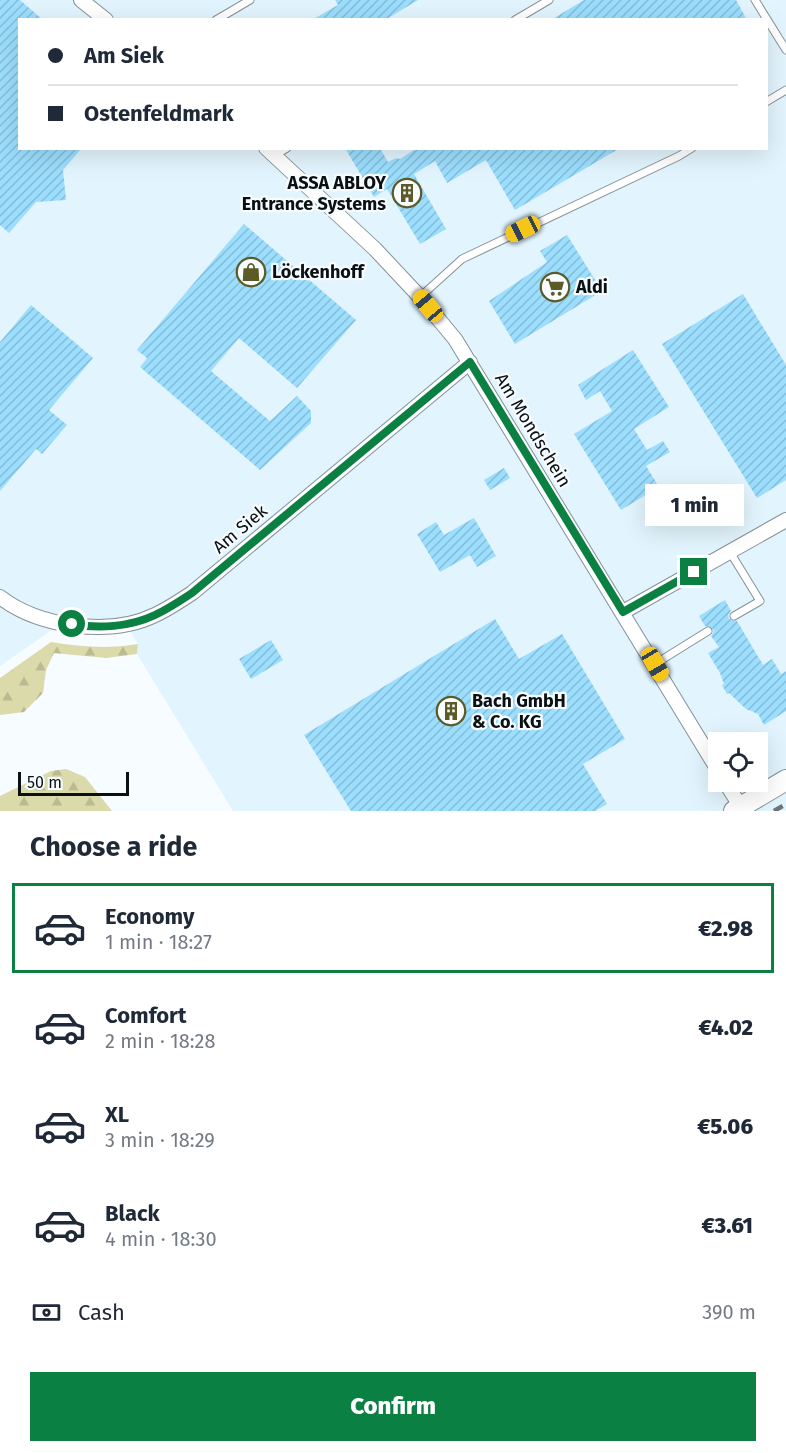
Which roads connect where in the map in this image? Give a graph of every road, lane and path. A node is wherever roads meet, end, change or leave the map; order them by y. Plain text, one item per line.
1 (81, 0) edge
2 (250, 0) edge
3 (549, 0) edge
4 (755, 0) edge
5 (104, 18) edge
6 (219, 18) edge
7 (518, 18) edge
8 (766, 18) edge
9 (768, 21) edge
10 (786, 50) edge
11 (786, 90) edge
12 (768, 101) edge
13 (689, 150) edge
14 (276, 151) edge
15 (420, 297) junction
16 (470, 362) junction
17 (786, 520) edge
18 (730, 552) junction
19 (0, 597) edge
20 (623, 612) junction
21 (734, 616) dead end
22 (708, 631) dead end
23 (655, 664) junction
24 (708, 753) edge
25 (786, 780) edge
26 (729, 792) edge
27 (737, 809) edge

1 - 5 street
2 - 6 lane
3 - 7 lane
4 - 8 lane
9 - 10 lane
11 - 12 lane
13 - 15 lane
14 - 15 street, Am Mondschein
15 - 16 street, Am Mondschein
16 - 19 street, Am Siek
16 - 20 street, Am Mondschein
17 - 18 street
18 - 20 street
18 - 21 lane
20 - 23 street, Am Mondschein
22 - 23 lane
23 - 24 street, Am Mondschein
25 - 27 main road
26 - 27 street

